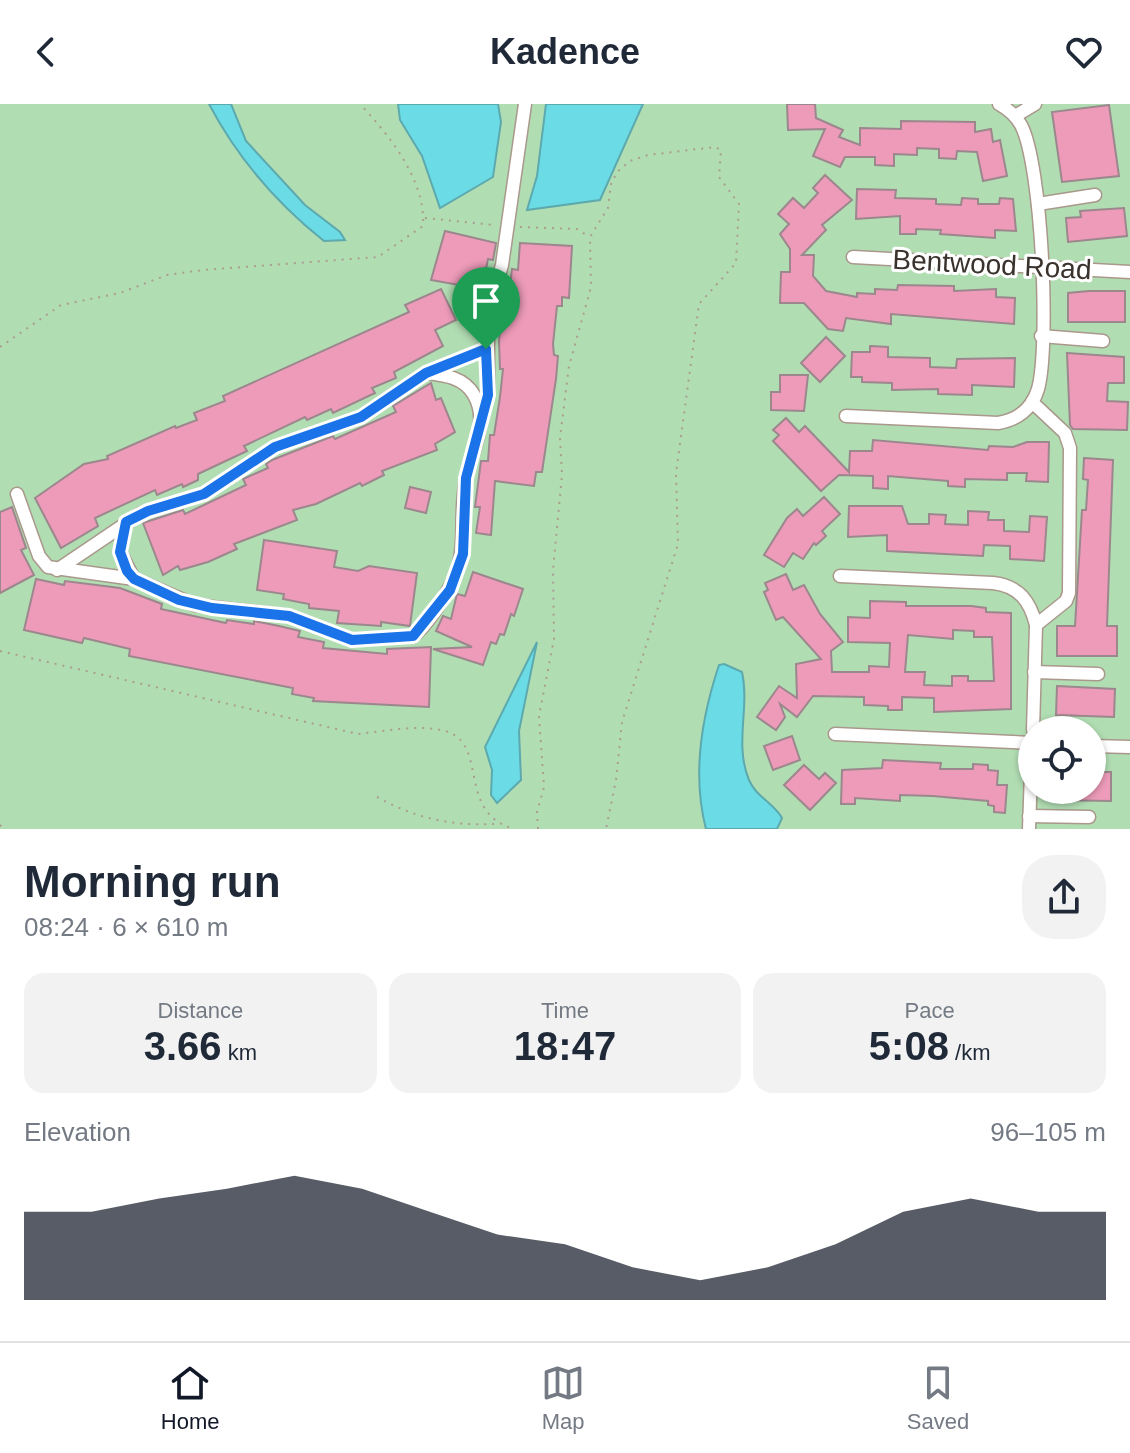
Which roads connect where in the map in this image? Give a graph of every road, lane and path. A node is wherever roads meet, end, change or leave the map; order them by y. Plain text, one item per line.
1 (360, 104) edge
2 (525, 104) edge
3 (999, 104) edge
4 (1035, 104) edge
5 (1015, 116) junction
6 (1095, 195) dead end
7 (1038, 204) junction
8 (853, 257) dead end
9 (1042, 267) junction
10 (1130, 272) edge
11 (1041, 336) junction
12 (1103, 341) dead end
13 (0, 347) edge
14 (486, 349) junction
15 (426, 373) junction
16 (1032, 402) junction
17 (846, 416) dead end
18 (480, 419) junction
19 (17, 494) dead end
20 (126, 522) junction
21 (57, 570) junction
22 (840, 576) dead end
23 (134, 579) junction
24 (1036, 625) junction
25 (0, 651) edge
26 (1034, 672) junction
27 (1098, 674) dead end
28 (1033, 716) edge
29 (835, 734) dead end
30 (1018, 743) edge
31 (1106, 746) edge
32 (1130, 747) edge
33 (377, 797) dead end
34 (1089, 817) dead end
35 (1029, 822) edge
36 (495, 824) junction
37 (0, 825) edge
38 (4, 829) edge
39 (514, 829) edge
40 (538, 829) edge
41 (606, 829) edge

1 - 13 path
2 - 14 street
3 - 5 street
4 - 5 street
5 - 7 street
6 - 7 street
7 - 9 street
8 - 9 street, Bentwood Road
9 - 10 street, Bentwood Road
9 - 11 street
11 - 12 street
11 - 16 street
14 - 15 street
14 - 18 street
15 - 18 street
15 - 20 street
16 - 17 street
16 - 24 street
18 - 23 street
19 - 21 street
20 - 21 street
20 - 23 street
21 - 23 street
22 - 24 street
24 - 26 street
25 - 36 path
26 - 27 street
26 - 28 street
29 - 30 street
31 - 32 street
33 - 36 path
34 - 35 street
36 - 39 path
37 - 38 path
40 - 41 path

